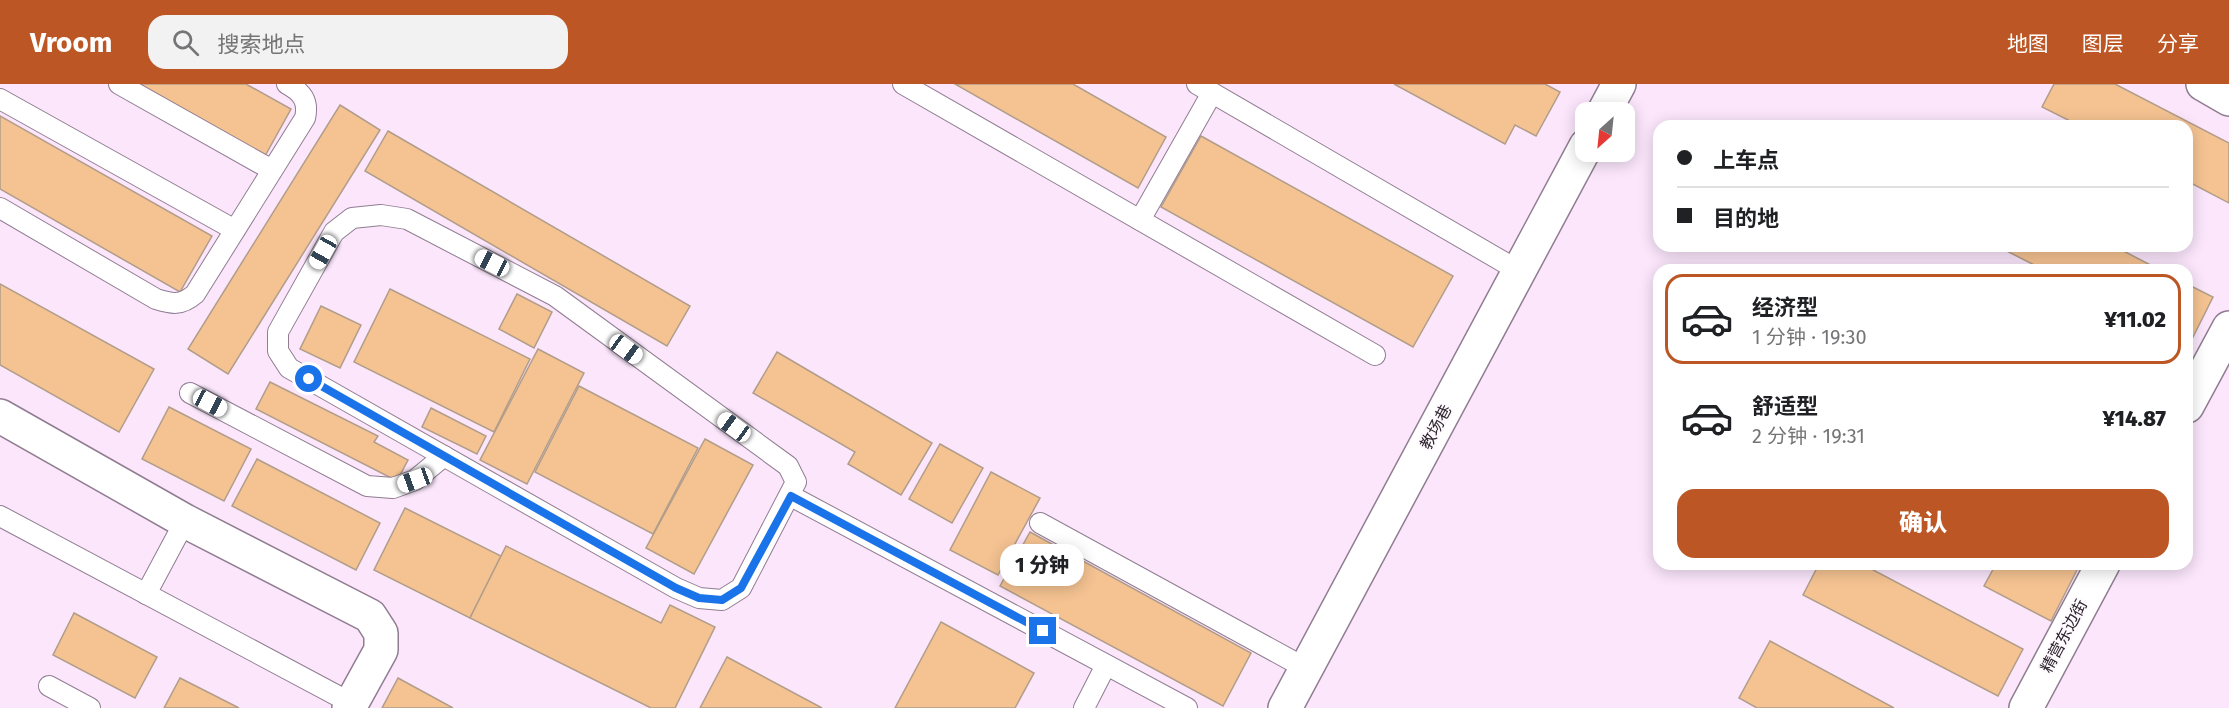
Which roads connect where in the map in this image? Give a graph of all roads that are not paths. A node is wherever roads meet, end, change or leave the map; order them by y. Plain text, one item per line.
1 (119, 84) edge
2 (287, 84) edge
3 (903, 84) edge
4 (1619, 84) edge
5 (2203, 84) edge
6 (1215, 90) edge
7 (0, 99) edge
8 (2229, 99) edge
9 (1609, 102) edge
10 (1577, 162) edge
11 (272, 170) junction
12 (0, 208) edge
13 (1140, 220) junction
14 (235, 230) junction
15 (1519, 271) junction
16 (2229, 327) edge
17 (1375, 356) dead end
18 (190, 393) dead end
19 (2193, 395) edge
20 (0, 416) edge
21 (444, 456) junction
22 (791, 496) junction
23 (0, 516) edge
24 (185, 521) junction
25 (1040, 523) dead end
26 (2100, 570) edge
27 (146, 594) junction
28 (1106, 665) junction
29 (1307, 669) junction
30 (49, 686) dead end
31 (350, 706) edge
32 (90, 708) edge
33 (1083, 708) edge
34 (1187, 708) edge
35 (1285, 708) edge
36 (2026, 708) edge

1 - 11 lane
2 - 11 lane
3 - 13 lane
4 - 9 street
5 - 8 street
6 - 13 lane
6 - 15 lane
7 - 14 lane
10 - 15 street, 教场巷
11 - 14 lane
12 - 14 lane
13 - 17 lane
15 - 29 street, 教场巷
16 - 19 street
18 - 21 lane
20 - 24 street
21 - 22 lane
21 - 22 lane
22 - 28 lane
23 - 27 lane
24 - 27 lane
24 - 31 street
25 - 29 lane
26 - 36 street, 精营东边街
27 - 31 lane
28 - 33 lane
28 - 34 lane
29 - 35 street, 教场巷
30 - 32 lane

